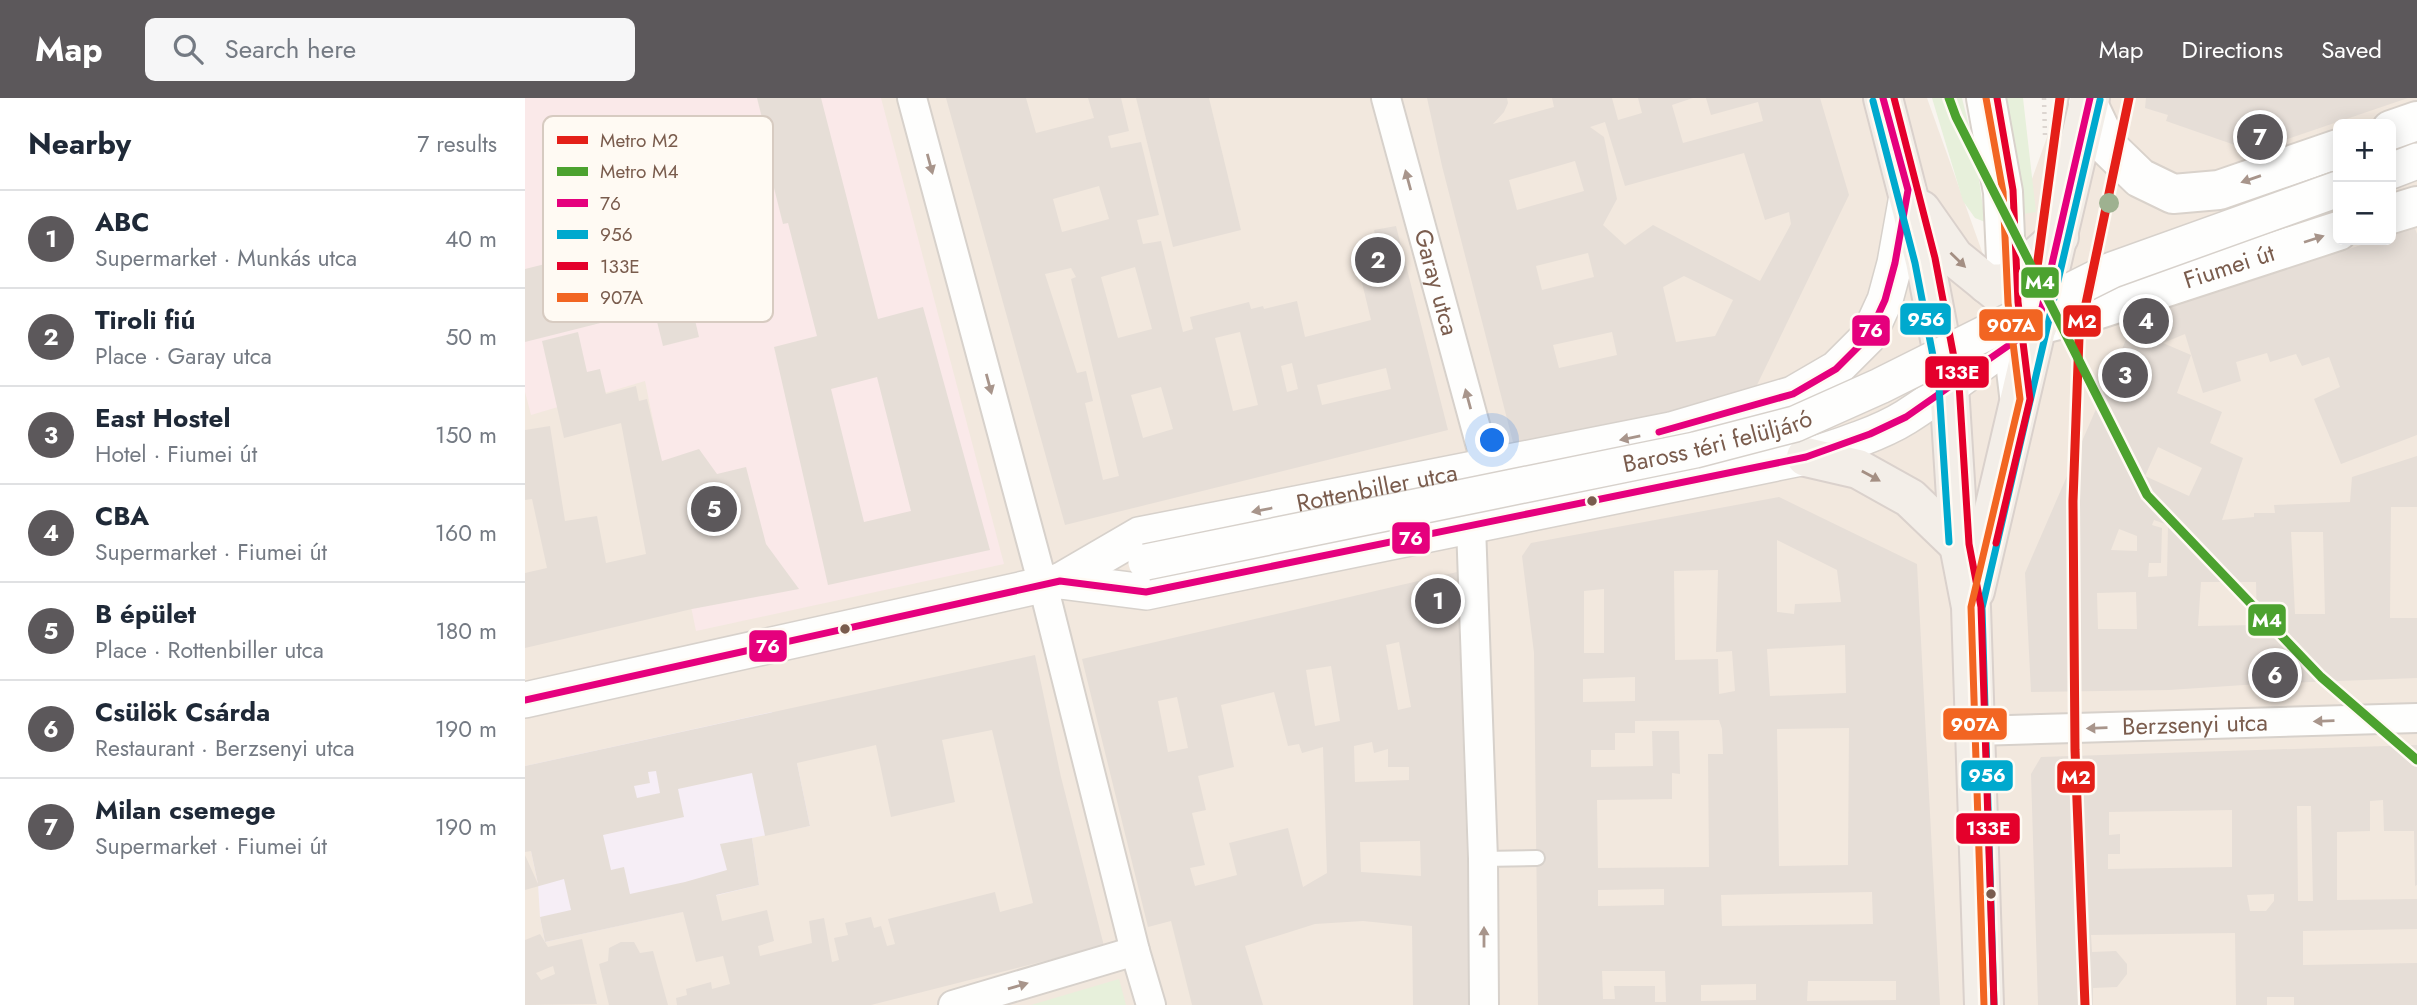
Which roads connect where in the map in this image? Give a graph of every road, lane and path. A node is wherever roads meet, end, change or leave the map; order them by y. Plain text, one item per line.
1 (912, 98) edge
2 (1386, 98) edge
3 (1883, 98) edge
4 (1986, 98) edge
5 (2043, 98) edge
6 (2089, 101) edge
7 (2417, 121) edge
8 (2396, 128) edge
9 (2046, 147) dead end
10 (2333, 151) edge
11 (2417, 161) edge
12 (2396, 169) edge
13 (1908, 190) junction
14 (2333, 191) edge
15 (2417, 206) edge
16 (2396, 212) edge
17 (2333, 234) edge
18 (2059, 237) junction
19 (2011, 307) junction
20 (1821, 379) junction
21 (1949, 386) junction
22 (1837, 435) junction
23 (1486, 465) junction
24 (1471, 526) junction
25 (1959, 545) junction
26 (1052, 583) junction
27 (1971, 607) junction
28 (525, 700) edge
29 (2417, 718) edge
30 (1975, 732) junction
31 (1537, 858) dead end
32 (1483, 859) junction
33 (1135, 951) junction
34 (953, 1005) edge
35 (1151, 1005) edge
36 (1484, 1005) edge
37 (1984, 1005) edge

1 -> 26 street
23 -> 2 street, Garay utca
3 - 13 main road
4 - 19 main road
5 - 9 path
10 -> 6 main road
6 - 18 main road
7 - 8 main road
11 - 12 street
13 -> 19 main road
13 - 20 street, Rottenbiller utca
13 - 21 main road
14 - 26 street, Baross téri felüljáró, bridge
15 - 16 main road
19 -> 17 main road, Fiumei út
18 - 19 main road
18 - 19 main road
19 - 21 street, Rottenbiller utca
19 - 27 main road
20 - 22 lane
20 -> 23 street, Rottenbiller utca
21 - 22 street, Rottenbiller utca
21 - 25 main road
22 - 24 street, Rottenbiller utca
22 -> 25 main road
23 -> 26 street, Rottenbiller utca
24 - 26 street, Rottenbiller utca
24 - 32 street
25 - 27 main road
26 - 28 street, Rottenbiller utca
26 - 33 street
27 - 30 main road
29 -> 30 street, Berzsenyi utca
30 - 37 main road
31 - 32 lane
36 -> 32 street
34 -> 33 street
33 - 35 street

